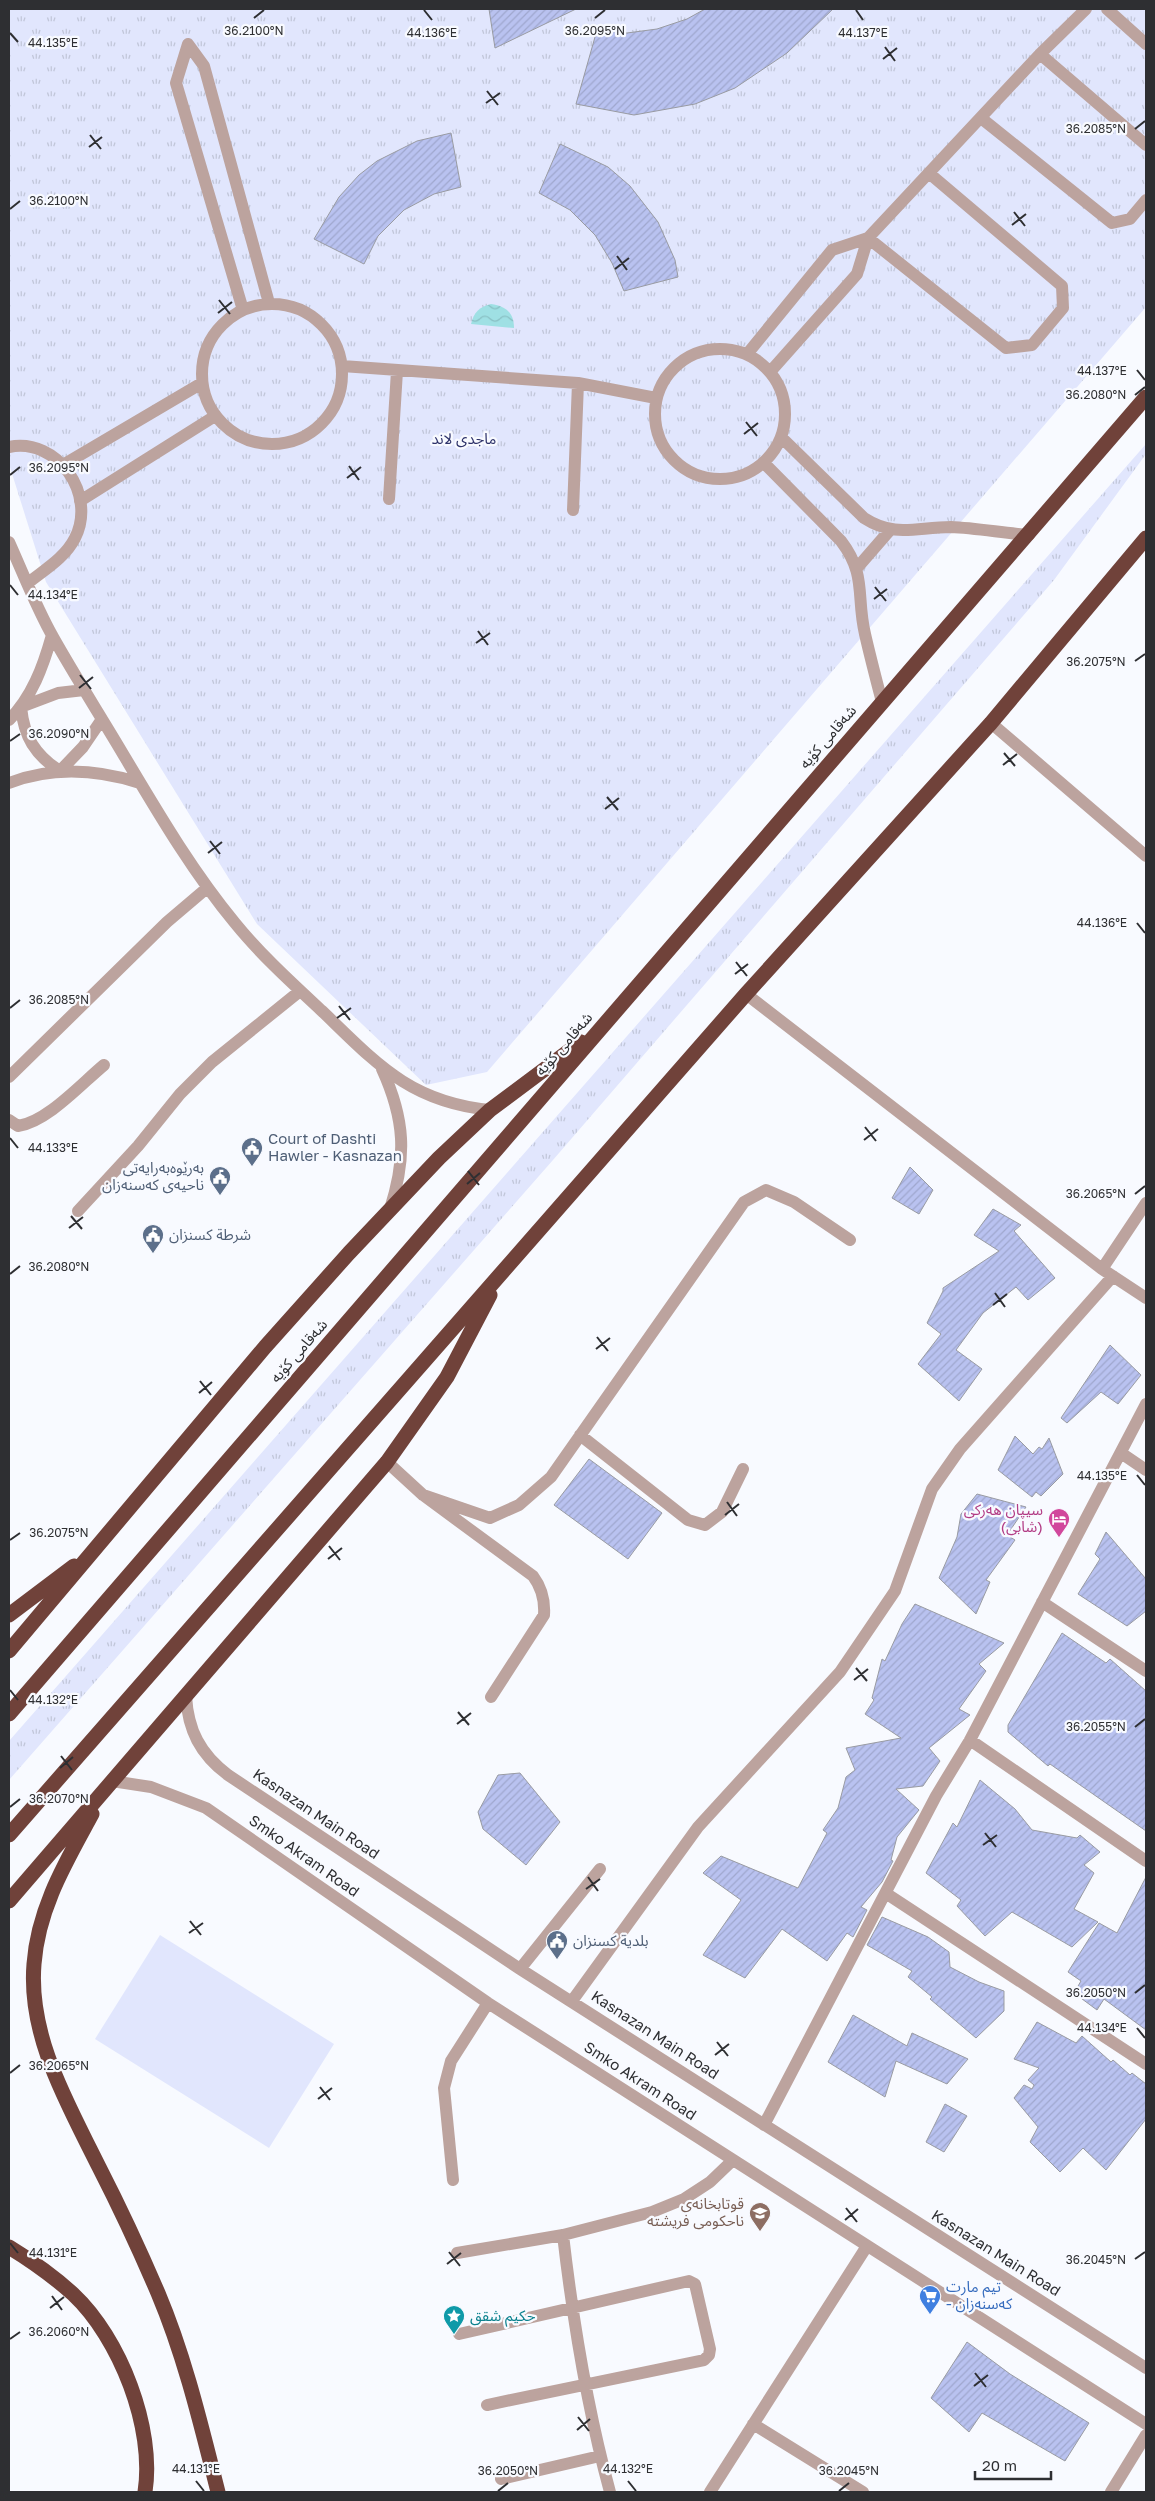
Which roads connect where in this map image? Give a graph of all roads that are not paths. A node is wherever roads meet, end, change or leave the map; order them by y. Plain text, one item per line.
1 (1086, 9) edge
2 (1107, 9) edge
3 (1146, 44) edge
4 (1040, 54) junction
5 (981, 118) junction
6 (1146, 144) edge
7 (930, 174) junction
8 (1146, 200) edge
9 (868, 238) junction
10 (269, 304) junction
11 (243, 310) junction
12 (748, 353) junction
13 (342, 366) junction
14 (397, 371) junction
15 (770, 372) junction
16 (202, 383) junction
17 (578, 383) junction
18 (1146, 397) edge
19 (656, 398) junction
20 (215, 416) junction
21 (781, 437) junction
22 (9, 447) edge
23 (764, 463) junction
24 (63, 465) junction
25 (389, 499) dead end
26 (80, 501) junction
27 (573, 510) dead end
28 (890, 530) junction
29 (1029, 535) junction
30 (1146, 538) edge
31 (9, 542) edge
32 (857, 568) junction
33 (28, 583) junction
34 (52, 635) junction
35 (84, 690) junction
36 (882, 702) junction
37 (21, 708) junction
38 (102, 719) junction
39 (9, 720) edge
40 (991, 723) junction
41 (60, 771) junction
42 (140, 782) junction
43 (9, 783) edge
44 (1146, 856) edge
45 (207, 888) junction
46 (300, 991) junction
47 (746, 994) junction
48 (605, 1024) junction
49 (104, 1065) dead end
50 (380, 1067) junction
51 (9, 1077) edge
52 (490, 1110) junction
53 (9, 1120) edge
54 (1146, 1203) edge
55 (390, 1209) junction
56 (78, 1211) dead end
57 (850, 1240) dead end
58 (1102, 1269) junction
59 (502, 1272) junction
60 (1113, 1276) junction
61 (1146, 1298) edge
62 (1146, 1404) edge
63 (580, 1435) junction
64 (1121, 1453) junction
65 (387, 1462) junction
66 (743, 1469) dead end
67 (1146, 1470) edge
68 (423, 1495) junction
69 (97, 1548) junction
70 (1042, 1602) junction
71 (9, 1615) edge
72 (9, 1651) edge
73 (1146, 1671) edge
74 (186, 1696) junction
75 (491, 1697) dead end
76 (9, 1714) edge
77 (970, 1740) junction
78 (108, 1785) junction
79 (9, 1835) edge
80 (1146, 1861) edge
81 (600, 1869) dead end
82 (886, 1894) junction
83 (9, 1900) edge
84 (520, 1969) junction
85 (572, 2001) junction
86 (488, 2002) junction
87 (1146, 2064) edge
88 (764, 2124) junction
89 (733, 2160) junction
90 (453, 2180) dead end
91 (563, 2235) junction
92 (867, 2246) junction
93 (9, 2247) edge
94 (457, 2253) dead end
95 (572, 2308) junction
96 (459, 2334) dead end
97 (1146, 2368) edge
98 (586, 2384) junction
99 (487, 2405) dead end
100 (753, 2424) junction
101 (1146, 2424) edge
102 (1146, 2435) edge
103 (600, 2456) junction
104 (501, 2479) dead end
105 (145, 2492) edge
106 (218, 2492) edge
107 (610, 2492) edge
108 (710, 2492) edge
109 (862, 2492) edge
110 (1110, 2492) edge

1 - 4 street
2 - 3 street
4 - 5 street
4 - 6 street
5 - 7 street
5 - 8 street
7 - 9 street
7 - 9 street
9 - 12 street
9 - 15 street
10 - 11 street
10 - 11 street
10 - 13 street
11 - 16 street
12 - 15 street
12 - 19 street
13 - 14 street
13 - 20 street
14 - 17 street
14 - 25 street
15 - 21 street
16 - 20 street
16 - 24 street
17 - 19 street
17 - 27 street
18 - 29 highway, شەقامی کۆیە
19 - 23 street
20 - 26 street
21 - 23 street
21 - 28 street
22 - 24 street
23 - 32 street
24 - 26 street
26 - 33 street
28 - 29 street
28 - 32 street
29 - 36 highway, شەقامی کۆیە
30 - 40 highway
31 - 33 street
32 - 36 street
33 - 34 street
34 - 35 street
34 - 37 street
35 - 37 street
35 - 38 street
36 - 48 highway, شەقامی کۆیە
37 - 39 street
37 - 41 street
38 - 41 street
38 - 42 street
40 - 44 street
40 - 47 highway
41 - 42 street
41 - 43 street
42 - 45 street
45 - 46 street
45 - 51 street
46 - 50 street
46 - 56 street
47 - 58 street
47 - 59 highway
48 - 52 highway
48 - 76 highway, شەقامی کۆیە
49 - 53 street
50 - 52 street
50 - 55 street
52 - 55 highway
54 - 58 street
55 - 69 highway
57 - 63 street
58 - 60 street
59 - 65 highway
59 - 79 highway
60 - 61 street
60 - 85 street
62 - 64 street
63 - 66 street
63 - 68 street
64 - 67 street
64 - 70 street
65 - 68 street
65 - 74 highway
68 - 75 street
69 - 71 highway
69 - 72 highway
70 - 73 street
70 - 77 street
74 - 78 highway
74 - 84 street, Kasnazan Main Road
77 - 80 street
77 - 82 street
78 - 83 highway
78 - 86 street, Smko Akram Road
78 - 106 highway
81 - 84 street
82 - 87 street
82 - 88 street
84 - 85 street, Kasnazan Main Road
85 - 88 street, Kasnazan Main Road
86 - 89 street, Smko Akram Road
86 - 90 street
88 - 97 street, Kasnazan Main Road
89 - 91 street
89 - 92 street, Smko Akram Road
91 - 94 street
91 - 95 street
92 - 100 street
92 - 101 street, Smko Akram Road
93 - 105 highway
95 - 96 street
95 - 98 street
95 - 98 street
98 - 99 street
98 - 103 street
100 - 108 street
100 - 109 street
102 - 110 street
103 - 104 street
103 - 107 street

